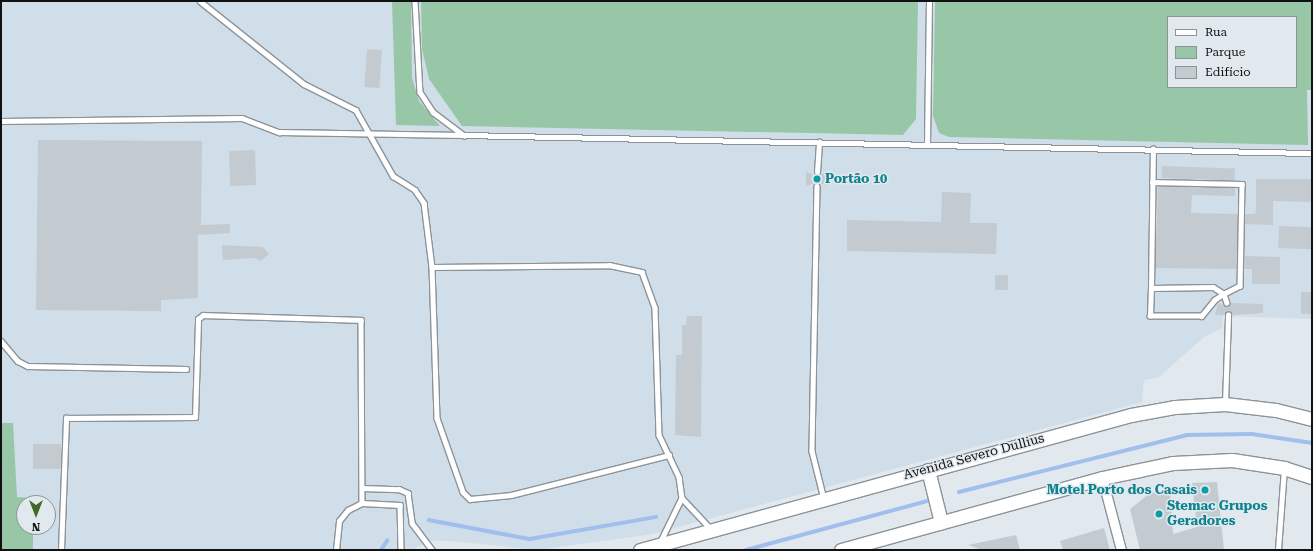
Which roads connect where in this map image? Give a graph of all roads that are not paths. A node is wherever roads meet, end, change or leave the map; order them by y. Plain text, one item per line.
1 (200, 1) edge
2 (415, 1) edge
3 (929, 1) edge
4 (1, 121) edge
5 (372, 133) junction
6 (464, 135) junction
7 (819, 142) junction
8 (927, 144) junction
9 (1153, 149) junction
10 (1312, 153) edge
11 (817, 172) dead end
12 (1152, 182) junction
13 (817, 186) dead end
14 (432, 268) junction
15 (1150, 288) junction
16 (1224, 294) junction
17 (1227, 303) dead end
18 (1228, 316) dead end
19 (1, 341) edge
20 (186, 369) dead end
21 (1225, 404) junction
22 (1312, 419) edge
23 (669, 455) junction
24 (1284, 468) junction
25 (928, 470) junction
26 (1312, 477) edge
27 (1102, 478) junction
28 (362, 488) junction
29 (682, 498) junction
30 (824, 499) junction
31 (362, 503) junction
32 (941, 522) junction
33 (712, 530) junction
34 (660, 545) junction
35 (61, 550) edge
36 (336, 550) edge
37 (401, 550) edge
38 (432, 550) edge
39 (640, 550) edge
40 (841, 550) edge
41 (1121, 550) edge
42 (1278, 550) edge

1 - 5 lane
2 - 6 lane
3 - 8 lane
4 - 5 lane
5 - 6 lane
5 - 14 lane
6 - 7 lane
7 - 8 lane
7 - 11 lane
8 - 9 lane
9 - 10 lane
9 - 12 lane
12 - 15 lane
12 - 16 lane
13 - 30 lane
14 - 23 lane
14 - 23 lane
15 - 16 lane
15 - 16 lane
16 - 17 lane
18 - 21 lane
19 - 20 lane
21 - 22 main road, Avenida Severo Dullius
21 - 25 main road, Avenida Severo Dullius
23 - 29 lane
24 - 26 main road
24 - 27 main road
24 - 42 lane
25 - 30 main road, Avenida Severo Dullius
25 - 32 main road
27 - 32 main road
27 - 41 street
28 - 31 lane
28 - 35 lane
28 - 38 lane
29 - 33 lane
29 - 34 lane
30 - 33 main road, Avenida Severo Dullius
31 - 36 lane
31 - 37 lane
32 - 40 main road
33 - 34 main road, Avenida Severo Dullius
34 - 39 main road, Avenida Severo Dullius

